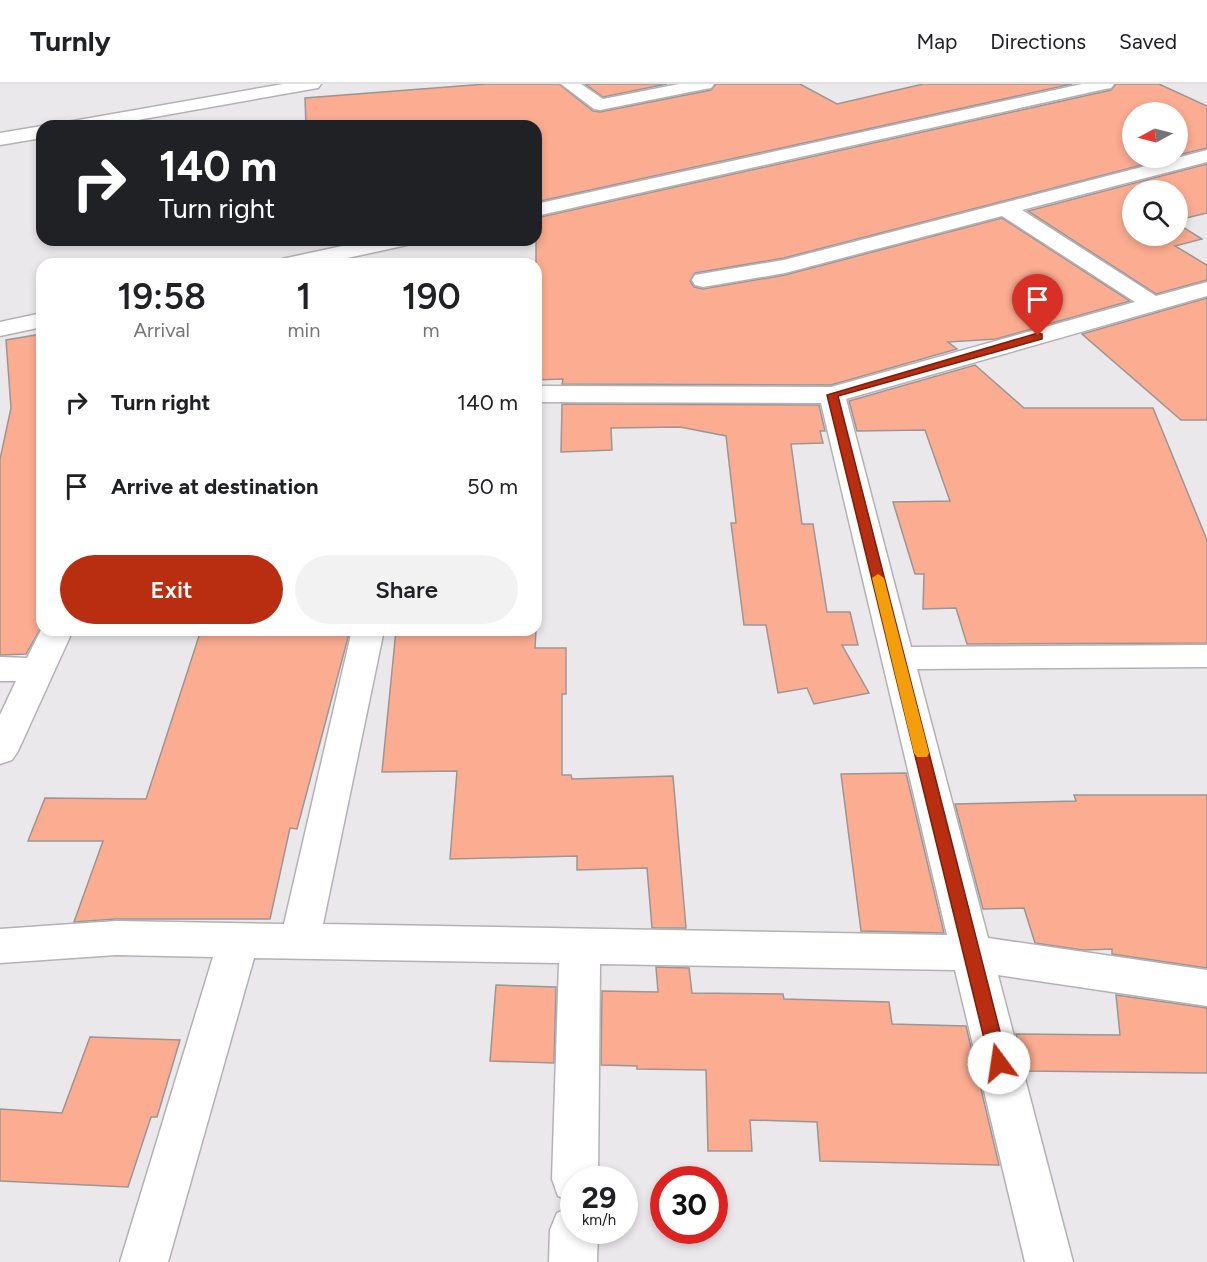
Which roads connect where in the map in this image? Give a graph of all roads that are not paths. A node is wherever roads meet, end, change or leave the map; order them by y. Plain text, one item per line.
1 (312, 84) edge
2 (570, 84) edge
3 (705, 84) edge
4 (1106, 84) edge
5 (108, 120) edge
6 (36, 133) edge
7 (0, 139) edge
8 (1207, 156) edge
9 (1005, 208) junction
10 (542, 209) edge
11 (372, 246) edge
12 (317, 258) edge
13 (703, 280) dead end
14 (1207, 289) edge
15 (1153, 304) junction
16 (36, 321) edge
17 (0, 329) edge
18 (542, 394) edge
19 (832, 395) junction
20 (54, 636) edge
21 (367, 636) edge
22 (1207, 656) edge
23 (898, 658) junction
24 (0, 669) edge
25 (38, 670) junction
26 (0, 751) edge
27 (239, 939) junction
28 (300, 940) junction
29 (0, 946) edge
30 (580, 946) junction
31 (972, 953) junction
32 (1207, 988) edge
33 (575, 1166) edge
34 (574, 1244) edge
35 (144, 1262) edge
36 (573, 1262) edge
37 (1049, 1262) edge

1 - 5 street
2 - 3 street
4 - 10 street
6 - 7 street
8 - 9 street
9 - 13 street
9 - 15 street
11 - 12 street
14 - 15 street
15 - 19 street
16 - 17 street
18 - 19 street
19 - 23 street
20 - 25 street
21 - 28 street
22 - 23 street
23 - 31 street
24 - 25 street
25 - 26 street
27 - 28 street
27 - 29 street
27 - 35 street
28 - 30 street
30 - 31 street
30 - 33 street
31 - 32 street
31 - 37 street
34 - 36 street

